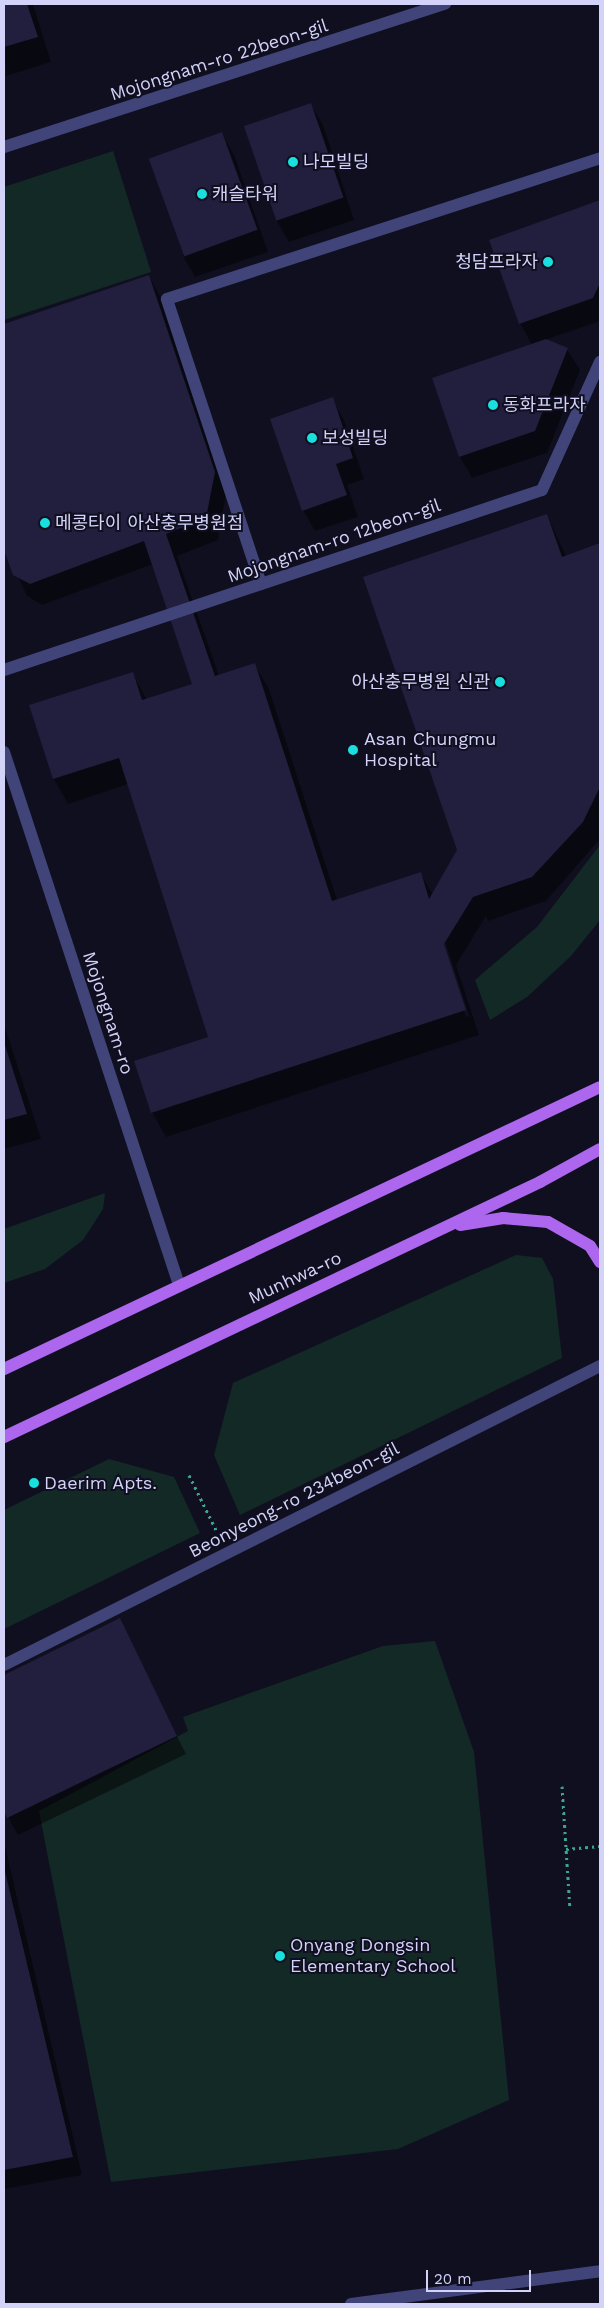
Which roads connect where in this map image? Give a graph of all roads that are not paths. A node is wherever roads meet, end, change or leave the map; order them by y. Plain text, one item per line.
1 (446, 4) edge
2 (4, 147) edge
3 (600, 158) edge
4 (600, 362) edge
5 (261, 584) junction
6 (4, 670) edge
7 (4, 752) edge
8 (600, 1087) edge
9 (600, 1149) edge
10 (443, 1228) junction
11 (600, 1262) edge
12 (178, 1284) junction
13 (600, 1366) edge
14 (4, 1369) edge
15 (4, 1437) edge
16 (4, 1665) edge
17 (600, 2271) edge
18 (351, 2304) edge

1 - 2 street, Mojongnam-ro 22beon-gil
3 - 5 street
4 - 5 street, Mojongnam-ro 12beon-gil
5 - 6 street, Mojongnam-ro 12beon-gil
7 - 12 street, Mojongnam-ro
8 - 12 main road
9 - 10 main road, Munhwa-ro
10 - 11 main road
10 - 15 main road, Munhwa-ro
12 - 14 main road
13 - 16 street, Beonyeong-ro 234beon-gil
17 - 18 street

